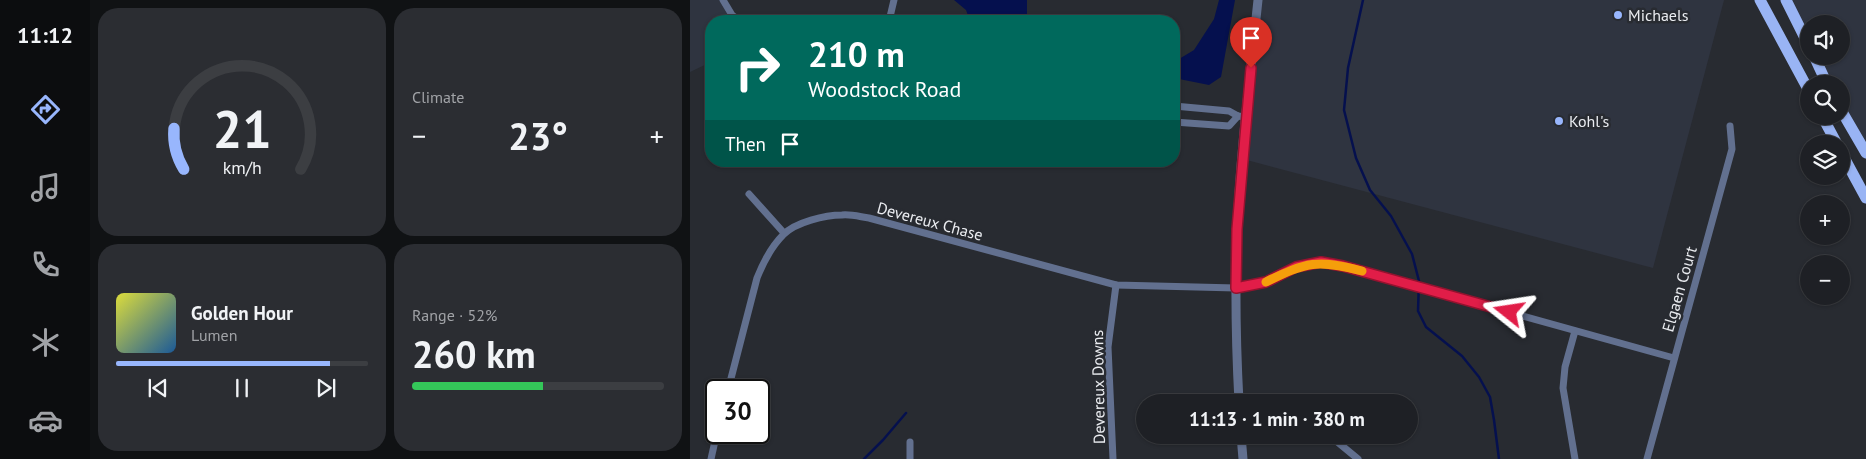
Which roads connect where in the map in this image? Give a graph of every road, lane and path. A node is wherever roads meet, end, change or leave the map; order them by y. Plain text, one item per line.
1 (723, 0) edge
2 (894, 0) edge
3 (1258, 0) edge
4 (1760, 0) edge
5 (1786, 0) edge
6 (732, 15) edge
7 (890, 15) edge
8 (1800, 28) edge
9 (1800, 75) edge
10 (1180, 107) edge
11 (1242, 117) junction
12 (1180, 122) edge
13 (1850, 125) edge
14 (1730, 126) dead end
15 (1866, 153) edge
16 (1850, 169) edge
17 (749, 194) dead end
18 (1866, 198) edge
19 (784, 233) junction
20 (1116, 285) junction
21 (1236, 288) junction
22 (1575, 331) junction
23 (1674, 358) junction
24 (731, 379) edge
25 (1240, 394) edge
26 (910, 442) dead end
27 (714, 444) edge
28 (1242, 444) edge
29 (1340, 444) edge
30 (711, 459) edge
31 (910, 459) edge
32 (1113, 459) edge
33 (1243, 459) edge
34 (1358, 459) edge
35 (1575, 459) edge
36 (1647, 459) edge

1 - 6 street
2 - 7 street
3 - 11 street
4 - 9 main road
5 - 8 main road
10 - 11 street
11 - 12 street
11 - 21 street
13 - 15 main road
14 - 23 street, Elgaen Court
16 - 18 main road
17 - 19 street
19 - 20 street, Devereux Chase
19 - 24 street, Devereux Chase
20 - 21 street, Devereux Chase
20 - 32 street, Devereux Downs
21 - 22 street, Devereux Chase
21 - 25 street
22 - 23 street, Devereux Chase
22 - 35 street
23 - 36 street, Elgaen Court
26 - 31 street
27 - 30 street
28 - 33 street
29 - 34 street

